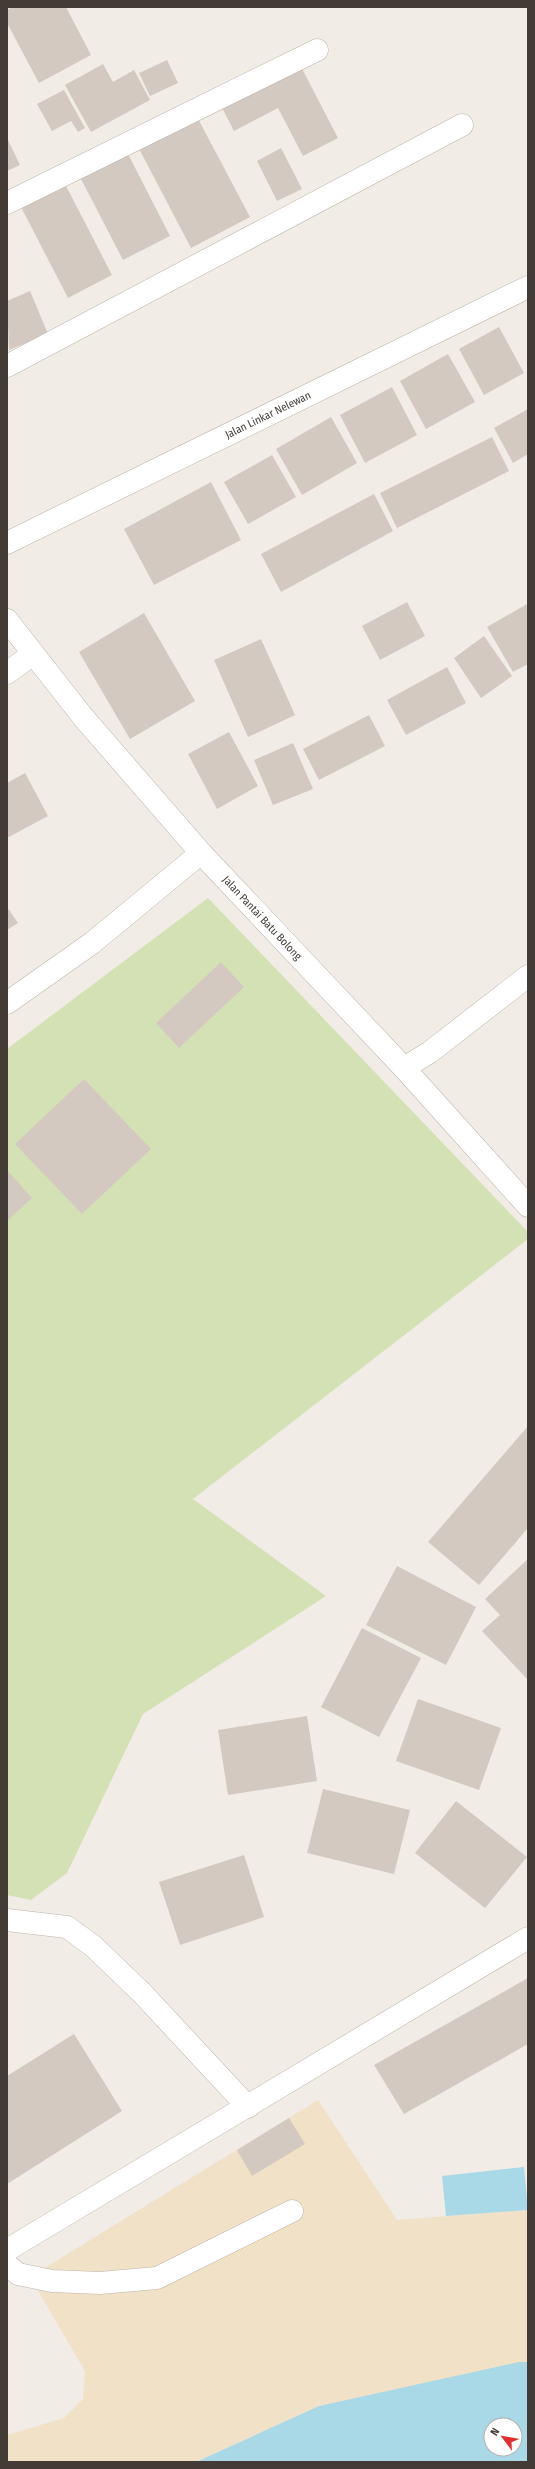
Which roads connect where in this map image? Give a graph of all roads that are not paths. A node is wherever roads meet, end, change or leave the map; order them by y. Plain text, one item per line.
1 (317, 50) dead end
2 (462, 124) dead end
3 (7, 203) edge
4 (528, 287) edge
5 (7, 366) edge
6 (7, 543) edge
7 (7, 620) edge
8 (33, 654) junction
9 (7, 673) edge
10 (201, 853) junction
11 (528, 976) edge
12 (7, 1003) edge
13 (404, 1068) junction
14 (528, 1206) edge
15 (7, 1920) edge
16 (528, 1938) edge
17 (248, 2107) junction
18 (292, 2211) dead end
19 (7, 2250) edge
20 (7, 2265) edge

1 - 3 street
2 - 5 street
4 - 6 street, Jalan Linkar Nelewan
7 - 8 street, Jalan Pantai Batu Bolong
8 - 9 street
8 - 10 street, Jalan Pantai Batu Bolong
10 - 12 street
10 - 13 street, Jalan Pantai Batu Bolong
11 - 13 street
13 - 14 street, Jalan Pantai Batu Bolong
15 - 17 street
16 - 17 street
17 - 19 street
18 - 20 street

